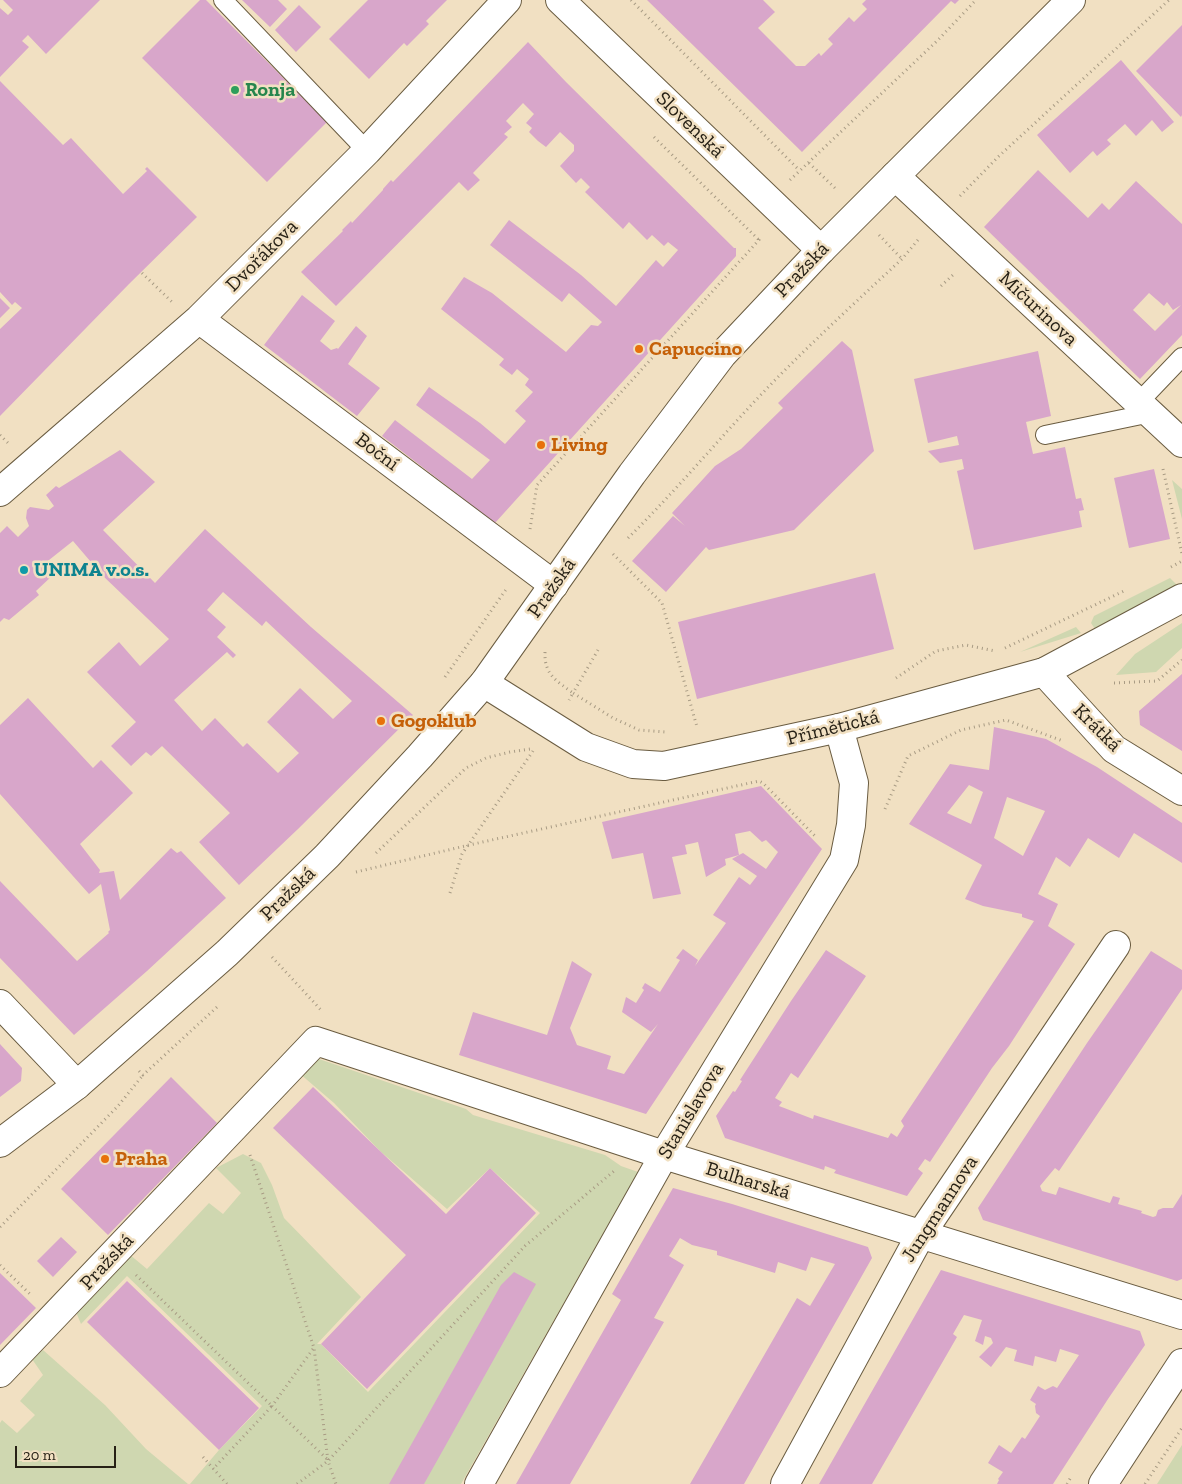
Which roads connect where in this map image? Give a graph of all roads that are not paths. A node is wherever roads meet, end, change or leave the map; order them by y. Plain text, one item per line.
1 (223, 0) edge
2 (507, 0) edge
3 (560, 0) edge
4 (1071, 0) edge
5 (367, 150) junction
6 (895, 176) junction
7 (821, 250) junction
8 (199, 319) junction
9 (1182, 357) edge
10 (1145, 408) junction
11 (1045, 435) dead end
12 (1182, 442) edge
13 (0, 492) edge
14 (554, 585) junction
15 (1182, 598) edge
16 (1044, 672) junction
17 (484, 683) junction
18 (839, 728) junction
19 (1182, 791) edge
20 (1116, 945) dead end
21 (0, 1004) edge
22 (316, 1040) joint
23 (77, 1085) junction
24 (0, 1143) edge
25 (664, 1155) junction
26 (921, 1234) junction
27 (1182, 1315) edge
28 (1182, 1363) edge
29 (0, 1373) edge
30 (479, 1484) edge
31 (785, 1484) edge
32 (1103, 1484) edge

1 - 5 lane
2 - 5 street, Dvořákova
3 - 7 street, Slovenská
4 - 6 street, Pražská
5 - 8 street, Dvořákova
6 - 7 street, Pražská
6 - 10 street, Mičurinova
7 - 14 street, Pražská
8 - 13 street, Dvořákova
8 - 14 street, Boční
9 - 10 lane
10 - 11 lane
10 - 12 street, Mičurinova
14 - 17 street, Pražská
15 - 16 street, Přímětická
16 - 18 street, Přímětická
16 - 19 street, Krátká
17 - 18 street, Přímětická
17 - 23 street, Pražská
18 - 25 street, Stanislavova
20 - 26 street, Jungmannova
21 - 23 street
22 - 25 street, Bulharská
22 - 29 street, Pražská
23 - 24 street, Pražská
25 - 26 street, Bulharská
25 - 30 street, Stanislavova
26 - 27 street, Bulharská
26 - 31 street, Jungmannova
28 - 32 street

